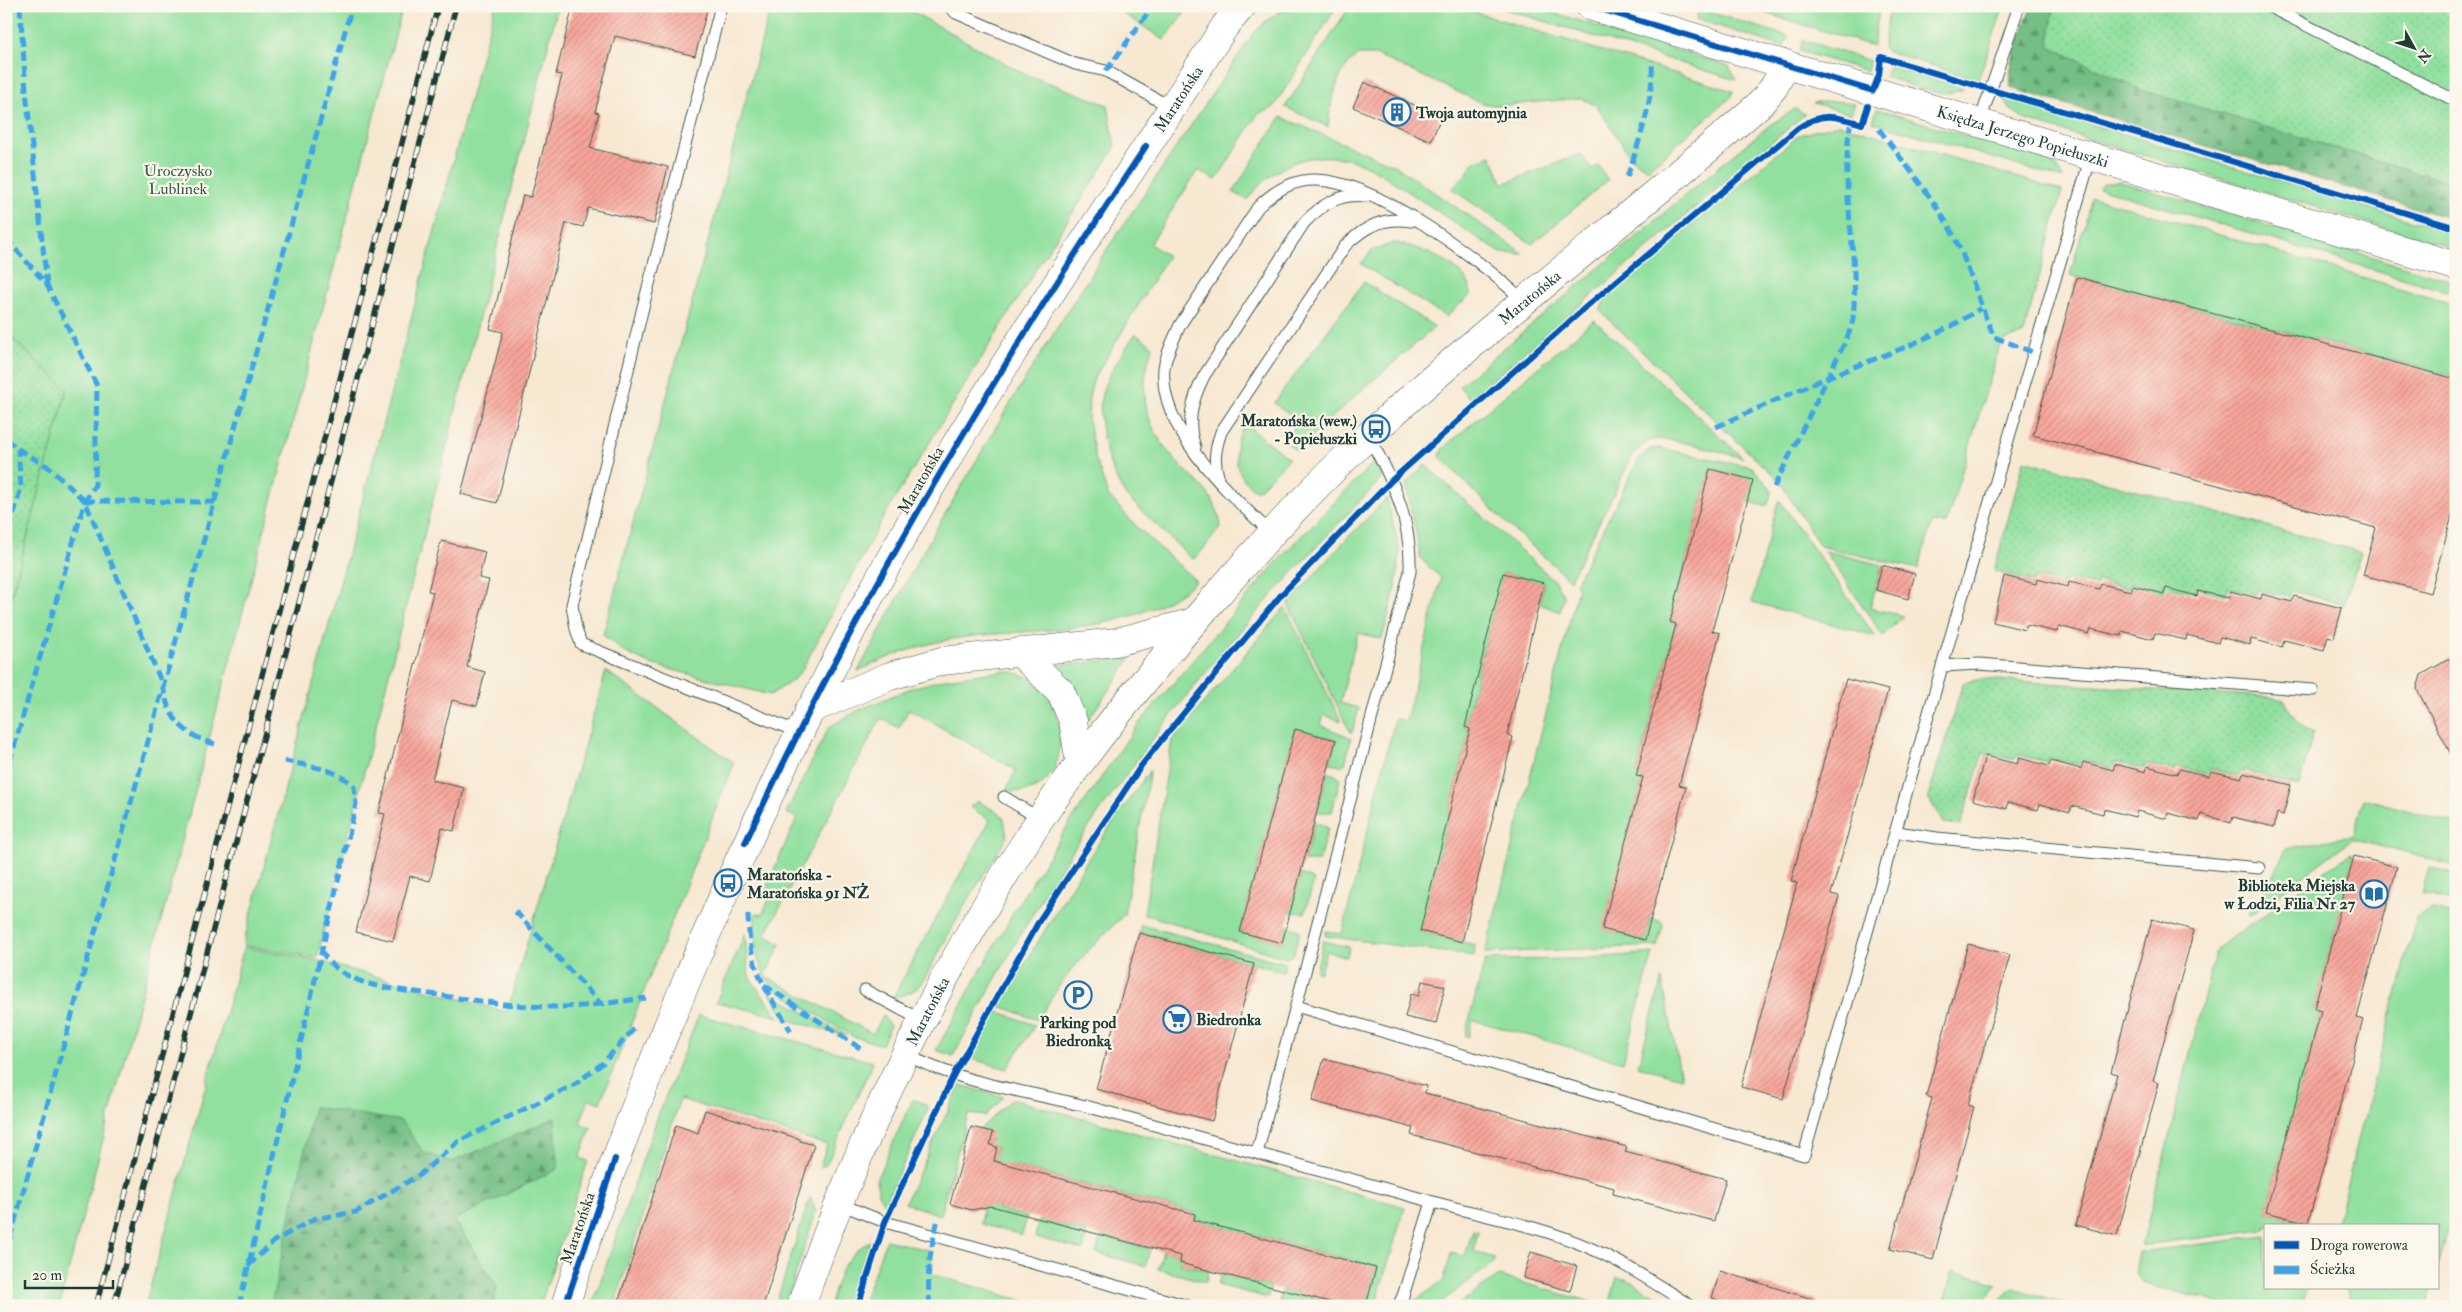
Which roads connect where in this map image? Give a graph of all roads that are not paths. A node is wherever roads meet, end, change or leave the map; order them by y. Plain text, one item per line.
1 (721, 6) edge
2 (949, 6) edge
3 (1242, 6) edge
4 (1590, 6) edge
5 (2019, 6) edge
6 (2268, 6) edge
7 (1786, 64) junction
8 (2456, 101) edge
9 (1172, 108) junction
10 (1979, 124) junction
11 (2091, 156) junction
12 (1378, 198) junction
13 (1418, 222) junction
14 (2456, 266) edge
15 (1525, 302) junction
16 (1368, 436) junction
17 (1198, 455) junction
18 (1219, 480) junction
19 (1272, 534) junction
20 (1194, 622) junction
21 (1019, 652) junction
22 (1942, 666) junction
23 (2313, 690) dead end
24 (804, 721) junction
25 (1080, 763) junction
26 (1004, 797) dead end
27 (1040, 819) junction
28 (1896, 832) junction
29 (2259, 868) dead end
30 (865, 990) dead end
31 (1296, 1006) junction
32 (921, 1020) junction
33 (905, 1054) junction
34 (1257, 1153) junction
35 (1432, 1202) junction
36 (839, 1203) junction
37 (565, 1306) edge
38 (801, 1306) edge
39 (1188, 1306) edge
40 (1398, 1306) edge
41 (1691, 1306) edge

1 - 24 lane
2 - 9 lane
3 - 9 street, Maratońska
4 - 7 street, Księdza Jerzego Popiełuszki
5 - 10 lane
6 - 8 lane
7 - 10 street, Księdza Jerzego Popiełuszki
7 - 15 street, Maratońska
9 - 24 street, Maratońska
10 - 11 street, Księdza Jerzego Popiełuszki
11 - 14 street, Księdza Jerzego Popiełuszki
11 - 22 lane
12 - 13 lane
12 - 17 lane
12 - 17 lane
13 - 15 lane
13 - 18 lane
15 - 16 street, Maratońska
16 - 19 street, Maratońska
16 - 31 lane
17 - 18 lane
18 - 19 lane
19 - 20 street, Maratońska
20 - 21 street
20 - 25 street, Maratońska
21 - 24 street
21 - 25 street
22 - 23 lane
22 - 28 lane
24 - 37 street, Maratońska
25 - 27 street, Maratońska
26 - 27 lane
27 - 32 street, Maratońska
28 - 29 lane
28 - 31 lane
30 - 32 lane
31 - 34 lane
32 - 33 street, Maratońska
33 - 34 lane
33 - 36 street, Maratońska
34 - 35 lane
35 - 40 lane
35 - 41 lane
36 - 38 street, Maratońska
36 - 39 lane

